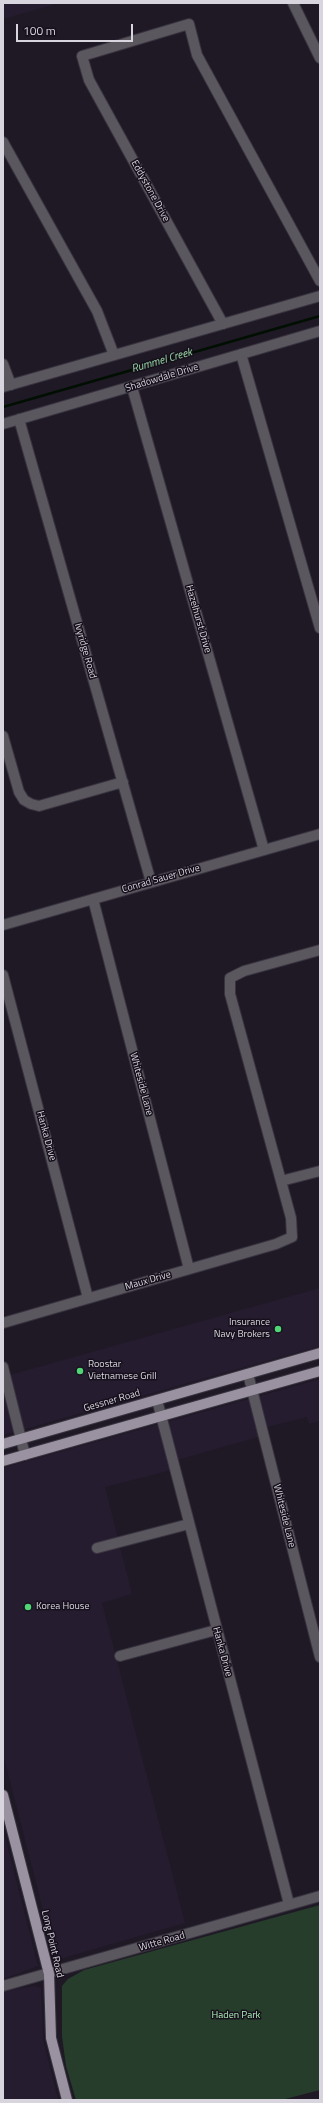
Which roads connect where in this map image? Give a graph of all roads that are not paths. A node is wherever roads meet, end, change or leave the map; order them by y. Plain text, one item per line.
1 (293, 3) edge
2 (320, 58) edge
3 (3, 142) edge
4 (320, 281) edge
5 (320, 296) edge
6 (223, 324) junction
7 (320, 331) edge
8 (241, 354) junction
9 (114, 355) junction
10 (3, 364) edge
11 (7, 386) edge
12 (132, 387) junction
13 (19, 419) junction
14 (3, 424) edge
15 (320, 628) edge
16 (3, 736) edge
17 (123, 782) junction
18 (320, 834) edge
19 (264, 850) junction
20 (151, 882) junction
21 (93, 899) junction
22 (3, 925) edge
23 (320, 950) edge
24 (3, 975) edge
25 (320, 1170) edge
26 (281, 1181) junction
27 (189, 1269) junction
28 (88, 1298) junction
29 (3, 1323) edge
30 (320, 1353) edge
31 (3, 1367) edge
32 (320, 1371) edge
33 (248, 1374) junction
34 (251, 1390) junction
35 (157, 1400) junction
36 (161, 1417) junction
37 (21, 1439) junction
38 (3, 1444) edge
39 (25, 1455) junction
40 (3, 1461) edge
41 (189, 1524) junction
42 (97, 1548) dead end
43 (216, 1630) junction
44 (120, 1656) dead end
45 (320, 1657) edge
46 (3, 1795) edge
47 (320, 1896) edge
48 (289, 1904) junction
49 (49, 1974) junction
50 (3, 1986) edge
51 (67, 2100) edge

1 - 2 street
3 - 9 street
4 - 6 street, Eddystone Drive
5 - 6 street
6 - 9 street
7 - 8 street, Shadowdale Drive
8 - 12 street, Shadowdale Drive
8 - 15 street
9 - 11 street
10 - 11 street
12 - 13 street, Shadowdale Drive
12 - 19 street, Hazelhurst Drive
13 - 14 street, Shadowdale Drive
13 - 17 street, Ivyridge Road
16 - 17 street
17 - 20 street, Ivyridge Road
18 - 19 street, Conrad Sauer Drive
19 - 20 street, Conrad Sauer Drive
20 - 21 street, Conrad Sauer Drive
21 - 22 street, Conrad Sauer Drive
21 - 27 street, Whiteside Lane
23 - 26 street
24 - 28 street, Hanka Drive
25 - 26 street
26 - 27 street, Maux Drive
27 - 28 street, Maux Drive
28 - 29 street, Maux Drive
30 - 33 main road, Gessner Road
31 - 37 street
32 - 34 main road
33 - 34 street, Whiteside Lane
33 - 35 main road, Gessner Road
34 - 36 main road
34 - 45 street, Whiteside Lane
35 - 36 street, Hanka Drive
35 - 37 main road, Gessner Road
36 - 39 main road
36 - 41 street, Hanka Drive
37 - 38 main road, Gessner Road
37 - 39 street
39 - 40 main road
41 - 42 street
41 - 43 street, Hanka Drive
43 - 44 street
43 - 48 street, Hanka Drive
46 - 49 main road, Long Point Road
47 - 48 street, Witte Road
48 - 49 street, Witte Road
49 - 50 street, Witte Road
49 - 51 main road, Long Point Road

